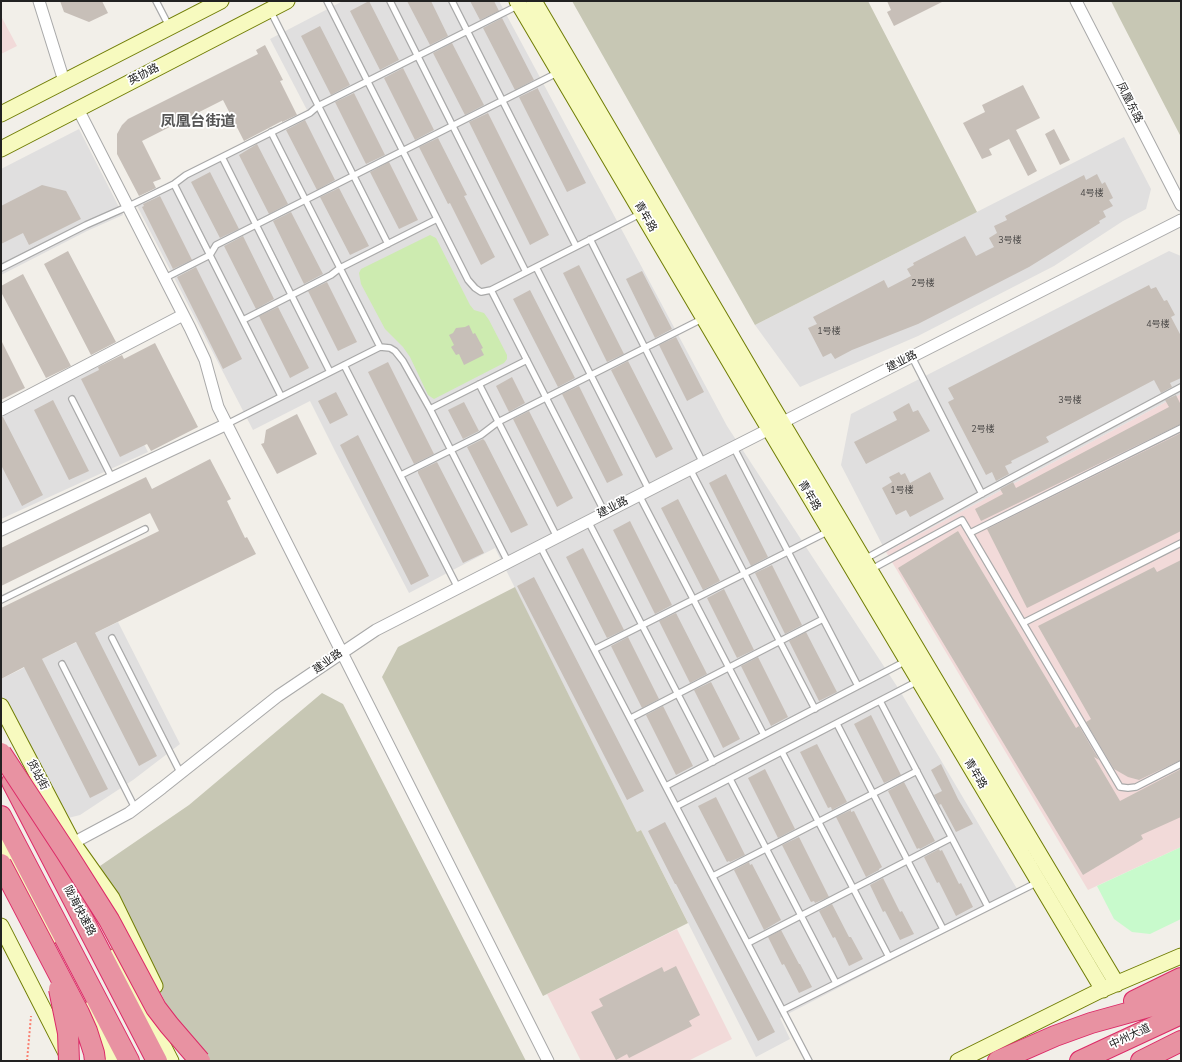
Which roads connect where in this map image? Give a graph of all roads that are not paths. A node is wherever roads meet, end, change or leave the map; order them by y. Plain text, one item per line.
1 (39, 1) edge
2 (156, 1) edge
3 (219, 1) edge
4 (287, 1) edge
5 (327, 1) edge
6 (390, 1) edge
7 (452, 1) edge
8 (534, 1) edge
9 (1076, 1) edge
10 (518, 3) edge
11 (270, 10) junction
12 (170, 28) junction
13 (467, 31) junction
14 (418, 56) junction
15 (559, 72) junction
16 (64, 81) junction
17 (368, 81) junction
18 (502, 100) junction
19 (318, 106) junction
20 (78, 109) junction
21 (1, 114) edge
22 (453, 126) junction
23 (271, 132) junction
24 (1, 149) edge
25 (403, 151) junction
26 (222, 158) junction
27 (353, 176) junction
28 (174, 184) junction
29 (305, 200) junction
30 (1181, 205) edge
31 (129, 206) junction
32 (642, 213) junction
33 (437, 219) junction
34 (1181, 220) edge
35 (256, 225) junction
36 (590, 240) junction
37 (388, 244) junction
38 (576, 246) junction
39 (210, 255) junction
40 (536, 267) junction
41 (1, 268) edge
42 (340, 268) junction
43 (526, 272) junction
44 (165, 278) junction
45 (491, 290) junction
46 (291, 295) junction
47 (184, 315) junction
48 (704, 318) junction
49 (243, 320) junction
50 (380, 347) junction
51 (645, 348) junction
52 (912, 357) junction
53 (527, 360) junction
54 (344, 365) junction
55 (330, 372) junction
56 (591, 375) junction
57 (479, 384) junction
58 (1181, 387) edge
59 (282, 396) junction
60 (546, 398) junction
61 (72, 399) dead end
62 (430, 409) junction
63 (1, 410) edge
64 (498, 422) junction
65 (227, 424) junction
66 (776, 426) junction
67 (1181, 428) edge
68 (734, 448) junction
69 (450, 450) junction
70 (703, 463) junction
71 (690, 469) junction
72 (401, 475) junction
73 (112, 478) junction
74 (644, 492) junction
75 (982, 494) junction
76 (605, 513) junction
77 (588, 521) junction
78 (145, 529) dead end
79 (1, 530) edge
80 (830, 531) junction
81 (970, 534) junction
82 (557, 537) junction
83 (1181, 544) edge
84 (540, 546) junction
85 (788, 552) junction
86 (508, 562) junction
87 (867, 565) junction
88 (744, 574) junction
89 (458, 588) junction
90 (1, 600) edge
91 (693, 600) junction
92 (822, 619) junction
93 (1023, 623) junction
94 (642, 625) junction
95 (112, 638) dead end
96 (779, 641) junction
97 (595, 649) junction
98 (342, 652) junction
99 (907, 661) junction
100 (62, 664) dead end
101 (729, 667) junction
102 (919, 681) junction
103 (858, 686) junction
104 (678, 694) junction
105 (880, 701) junction
106 (1, 706) edge
107 (815, 709) junction
108 (631, 718) junction
109 (836, 724) junction
110 (764, 735) junction
111 (782, 752) junction
112 (1, 753) edge
113 (1, 761) edge
114 (713, 762) junction
115 (1181, 764) edge
116 (917, 771) junction
117 (181, 774) junction
118 (730, 779) junction
119 (666, 786) junction
120 (873, 794) junction
121 (677, 806) junction
122 (136, 808) junction
123 (1, 816) edge
124 (819, 822) junction
125 (951, 838) junction
126 (1, 840) edge
127 (74, 843) junction
128 (766, 849) junction
129 (908, 861) junction
130 (1, 864) edge
131 (714, 876) junction
132 (20, 878) junction
133 (1039, 882) junction
134 (853, 889) junction
135 (1, 892) edge
136 (988, 907) junction
137 (801, 916) junction
138 (1, 926) edge
139 (943, 929) junction
140 (748, 943) junction
141 (1181, 956) edge
142 (889, 957) junction
143 (52, 959) junction
144 (1181, 978) edge
145 (836, 983) junction
146 (1110, 987) junction
147 (1181, 998) edge
148 (783, 1010) junction
149 (1181, 1014) edge
150 (1091, 1023) junction
151 (1178, 1052) edge
152 (69, 1061) edge
153 (95, 1061) edge
154 (113, 1061) edge
155 (129, 1061) edge
156 (157, 1061) edge
157 (171, 1061) edge
158 (190, 1061) edge
159 (200, 1061) edge
160 (548, 1061) edge
161 (809, 1061) edge
162 (958, 1061) edge
163 (998, 1061) edge
164 (1080, 1061) edge
165 (1141, 1061) edge

1 - 16 street
2 - 12 lane
3 - 12 street
4 - 11 street, 英协路
5 - 17 lane
6 - 14 lane
7 - 13 lane
8 - 66 street, 青年路
9 - 30 street, 凤凰东路
10 - 13 lane
10 - 15 street, 青年路
11 - 19 lane
11 - 20 street, 英协路
12 - 16 street
13 - 14 lane
13 - 18 lane
14 - 17 lane
14 - 22 lane
15 - 18 lane
15 - 32 street, 青年路
16 - 21 street
17 - 19 lane
17 - 25 lane
18 - 22 lane
18 - 38 lane
19 - 23 lane
19 - 27 lane
20 - 24 street, 英协路
20 - 31 street
22 - 25 lane
22 - 43 lane
23 - 26 lane
23 - 29 lane
25 - 27 lane
25 - 33 lane
26 - 28 lane
26 - 35 lane
27 - 29 lane
27 - 37 lane
28 - 31 lane
28 - 39 lane
29 - 35 lane
29 - 42 lane
31 - 41 lane
31 - 44 street
32 - 36 lane
32 - 48 street, 青年路
33 - 37 lane
33 - 45 lane
34 - 52 street, 建业路
35 - 39 lane
35 - 46 lane
36 - 38 lane
36 - 51 lane
37 - 42 lane
38 - 40 lane
39 - 44 lane
39 - 49 lane
40 - 43 lane
40 - 56 lane
42 - 46 lane
42 - 50 lane
43 - 45 lane
44 - 47 street
45 - 53 lane
46 - 49 lane
46 - 55 lane
47 - 63 street
47 - 65 street
48 - 51 lane
48 - 66 street, 青年路
49 - 59 lane
50 - 54 lane
50 - 62 lane
51 - 56 lane
51 - 70 lane
52 - 66 street, 建业路
52 - 75 lane
53 - 57 lane
53 - 60 lane
54 - 55 lane
54 - 72 lane
55 - 59 lane
56 - 60 lane
56 - 74 lane
57 - 62 lane
57 - 64 lane
58 - 75 lane
59 - 65 lane
60 - 64 lane
60 - 76 lane
61 - 73 lane
62 - 69 lane
64 - 69 lane
64 - 82 lane
65 - 73 street
65 - 98 street
66 - 68 street, 建业路
66 - 80 street, 青年路
66 - 87 street, 青年路
67 - 81 lane
68 - 70 street, 建业路
68 - 85 lane
69 - 72 lane
69 - 86 lane
70 - 71 street, 建业路
71 - 74 street, 建业路
71 - 88 lane
72 - 89 lane
73 - 79 street
74 - 76 street, 建业路
74 - 91 lane
75 - 87 lane
76 - 77 street, 建业路
77 - 82 street, 建业路
77 - 94 lane
78 - 90 lane
80 - 85 lane
80 - 99 street, 青年路
81 - 87 lane
81 - 93 lane
82 - 84 street, 建业路
83 - 93 lane
84 - 86 street, 建业路
84 - 97 lane
85 - 88 lane
85 - 92 lane
86 - 89 street, 建业路
87 - 146 street, 青年路
88 - 91 lane
88 - 96 lane
89 - 98 street, 建业路
91 - 94 lane
91 - 101 lane
92 - 96 lane
92 - 103 lane
93 - 115 lane
94 - 97 lane
94 - 104 lane
95 - 117 lane
96 - 101 lane
96 - 107 lane
97 - 108 lane
98 - 117 street, 建业路
98 - 160 street
99 - 102 street, 青年路
99 - 103 lane
100 - 122 lane
101 - 104 lane
101 - 110 lane
102 - 105 lane
102 - 133 street, 青年路
103 - 107 lane
104 - 108 lane
104 - 114 lane
105 - 109 lane
105 - 116 lane
106 - 127 street, 货站街
107 - 110 lane
108 - 119 lane
109 - 111 lane
109 - 120 lane
110 - 114 lane
111 - 118 lane
111 - 124 lane
112 - 159 highway, bridge
113 - 156 highway, 陇海快速路
114 - 119 lane
116 - 120 lane
116 - 125 lane
117 - 122 street, 建业路
118 - 121 lane
118 - 128 lane
119 - 121 lane
120 - 124 lane
120 - 129 lane
121 - 131 lane
122 - 127 street, 建业路
123 - 155 highway
124 - 128 lane
124 - 134 lane
125 - 129 lane
125 - 136 lane
126 - 132 street
127 - 157 street
127 - 158 street
128 - 131 lane
128 - 137 lane
129 - 134 lane
129 - 139 lane
130 - 143 highway, bridge
131 - 140 lane
132 - 135 street
132 - 154 street
133 - 136 lane
133 - 146 street, 青年路
134 - 137 lane
134 - 142 lane
136 - 139 lane
137 - 140 lane
137 - 145 lane
138 - 152 street
139 - 142 lane
140 - 148 lane
141 - 146 street
142 - 145 lane
143 - 152 highway, bridge
143 - 153 highway, bridge
144 - 150 highway
145 - 148 lane
146 - 162 street
147 - 150 highway
148 - 161 lane
149 - 164 highway, 中州大道
150 - 163 highway
151 - 165 highway

